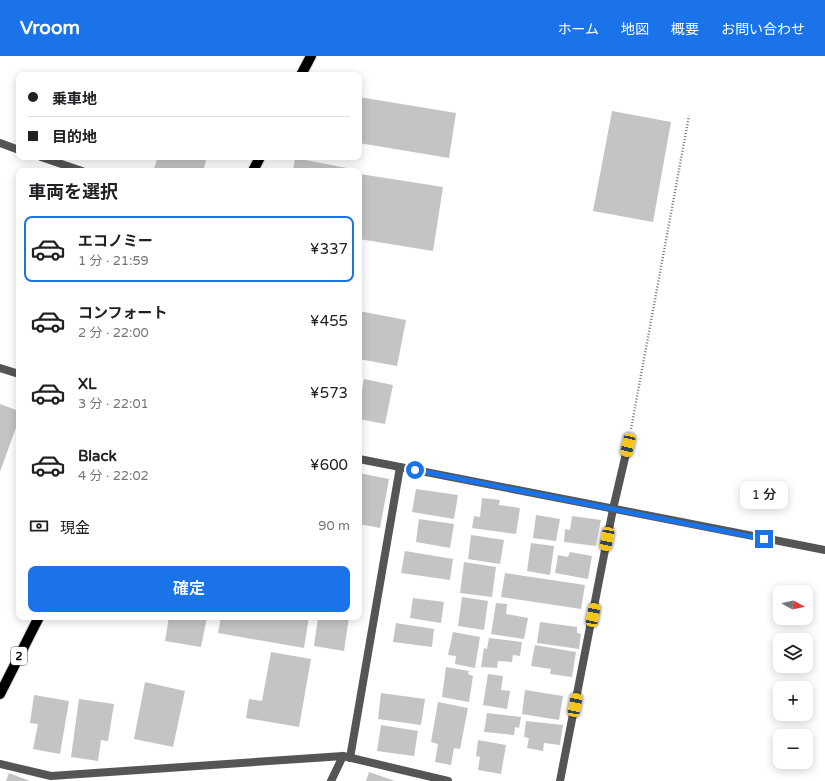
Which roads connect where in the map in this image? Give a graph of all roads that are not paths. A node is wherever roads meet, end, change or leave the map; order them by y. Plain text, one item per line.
1 (311, 56) edge
2 (303, 72) edge
3 (0, 143) edge
4 (16, 149) edge
5 (50, 160) edge
6 (73, 168) edge
7 (0, 368) edge
8 (16, 373) edge
9 (628, 445) road end
10 (362, 460) edge
11 (400, 467) junction
12 (613, 509) junction
13 (825, 550) edge
14 (37, 620) edge
15 (0, 694) edge
16 (346, 757) junction
17 (0, 764) edge
18 (50, 779) edge
19 (331, 781) edge
20 (448, 781) edge
21 (560, 781) edge

1 - 2 main road
3 - 4 street
5 - 6 street
7 - 8 street
9 - 12 street
10 - 11 street
11 - 12 street
11 - 16 street
12 - 13 street
12 - 21 street
14 - 15 main road, 2
16 - 18 street
16 - 19 street
16 - 20 street
17 - 18 street

